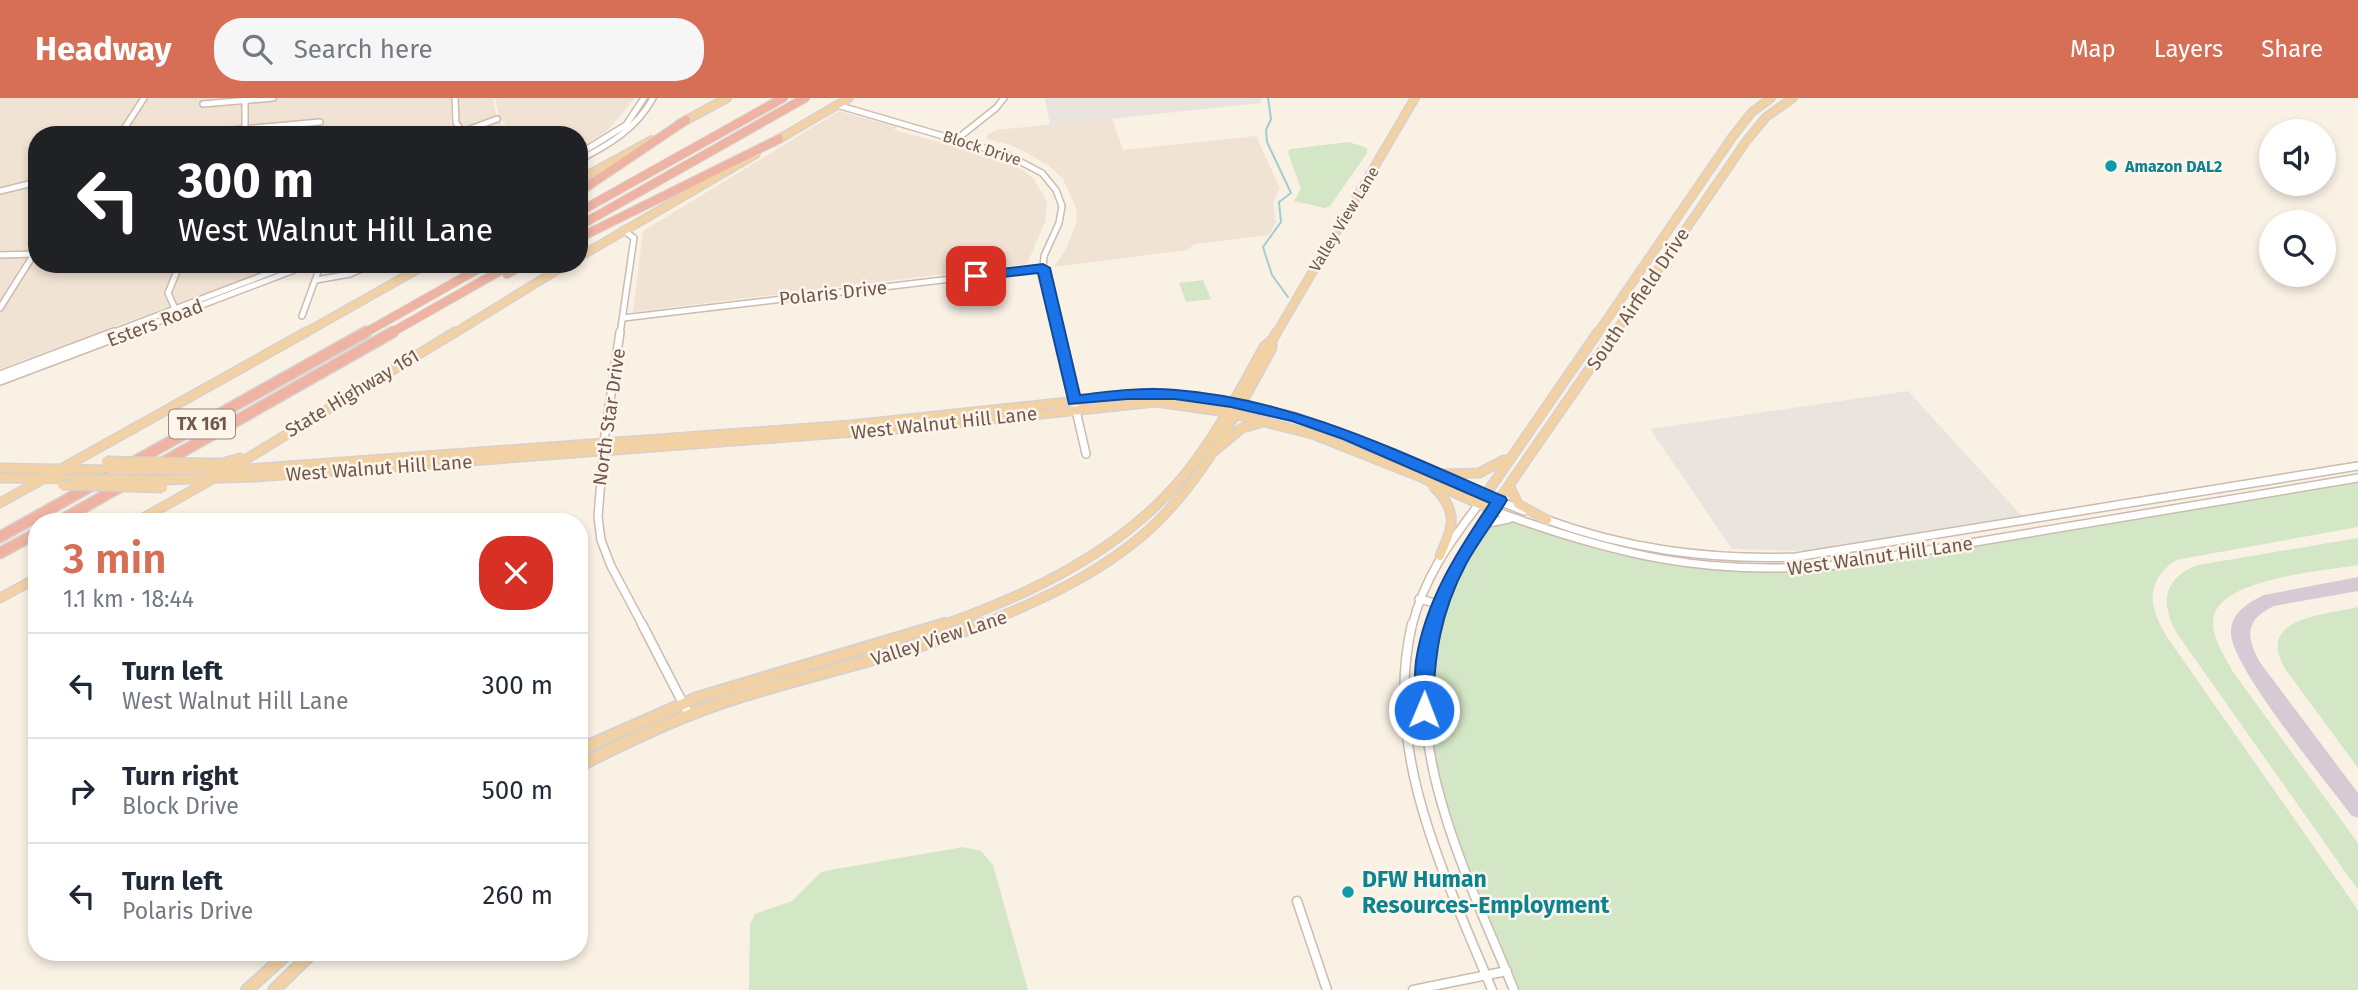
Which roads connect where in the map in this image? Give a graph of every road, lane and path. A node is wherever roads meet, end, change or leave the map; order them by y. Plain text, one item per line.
1 (145, 98) edge
2 (273, 98) edge
3 (455, 98) edge
4 (644, 98) edge
5 (653, 98) edge
6 (727, 98) edge
7 (783, 98) edge
8 (805, 98) edge
9 (849, 98) edge
10 (1004, 98) edge
11 (1415, 98) edge
12 (1771, 98) edge
13 (1793, 98) edge
14 (245, 99) edge
15 (203, 104) dead end
16 (837, 105) junction
17 (497, 119) dead end
18 (630, 120) junction
19 (638, 120) junction
20 (686, 120) junction
21 (320, 122) dead end
22 (126, 126) edge
23 (245, 126) edge
24 (290, 126) edge
25 (460, 126) edge
26 (479, 126) edge
27 (779, 139) junction
28 (957, 139) junction
29 (588, 149) edge
30 (1720, 153) junction
31 (588, 155) edge
32 (1735, 157) junction
33 (588, 175) edge
34 (28, 184) edge
35 (588, 186) edge
36 (0, 191) edge
37 (588, 207) edge
38 (588, 221) edge
39 (623, 230) junction
40 (588, 233) edge
41 (588, 251) edge
42 (28, 254) edge
43 (0, 256) edge
44 (28, 264) edge
45 (1043, 268) junction
46 (176, 273) edge
47 (271, 273) edge
48 (286, 273) edge
49 (318, 273) edge
50 (352, 273) edge
51 (411, 273) edge
52 (460, 273) edge
53 (471, 273) edge
54 (496, 273) edge
55 (508, 273) edge
56 (551, 273) edge
57 (316, 280) junction
58 (0, 308) edge
59 (176, 312) junction
60 (401, 312) junction
61 (302, 316) dead end
62 (623, 318) junction
63 (414, 320) junction
64 (1272, 340) junction
65 (73, 351) junction
66 (0, 375) edge
67 (0, 381) edge
68 (1239, 390) junction
69 (1210, 399) junction
70 (1231, 402) junction
71 (1075, 405) junction
72 (1182, 405) junction
73 (1241, 405) junction
74 (1226, 412) junction
75 (1236, 415) junction
76 (1269, 422) junction
77 (1218, 426) junction
78 (856, 428) joint
79 (744, 437) joint
80 (109, 442) junction
81 (266, 446) junction
82 (603, 447) junction
83 (1210, 453) junction
84 (1086, 454) dead end
85 (250, 455) junction
86 (1511, 455) junction
87 (348, 466) junction
88 (267, 467) junction
89 (2357, 467) edge
90 (0, 468) edge
91 (61, 470) junction
92 (228, 470) junction
93 (1435, 473) junction
94 (1418, 477) junction
95 (0, 478) edge
96 (15, 478) junction
97 (2358, 478) edge
98 (44, 479) junction
99 (212, 480) junction
100 (1510, 487) junction
101 (20, 493) junction
102 (1485, 494) junction
103 (1499, 500) junction
104 (3, 501) edge
105 (1479, 504) junction
106 (162, 509) junction
107 (1492, 510) junction
108 (42, 513) edge
109 (74, 513) edge
110 (154, 513) edge
111 (1519, 520) junction
112 (1547, 520) junction
113 (28, 521) edge
114 (1483, 525) junction
115 (1975, 529) junction
116 (1, 536) edge
117 (28, 538) edge
118 (1986, 541) junction
119 (0, 553) edge
120 (1440, 556) junction
121 (1757, 559) junction
122 (1761, 570) junction
123 (28, 583) edge
124 (0, 598) edge
125 (1419, 599) junction
126 (1439, 604) junction
127 (682, 704) junction
128 (689, 715) junction
129 (588, 746) edge
130 (588, 761) edge
131 (1297, 901) dead end
132 (279, 961) edge
133 (304, 961) edge
134 (1507, 971) junction
135 (1486, 975) junction
136 (247, 990) edge
137 (274, 990) edge
138 (1327, 990) edge
139 (1413, 990) edge
140 (1492, 990) edge
141 (1514, 990) edge

1 - 22 street
2 - 14 street
3 - 25 street
4 - 18 street
5 - 19 street
6 - 20 main road
7 - 37 highway
8 - 38 highway
9 - 16 main road
10 - 28 street
11 - 64 main road, Valley View Lane
12 - 30 main road, South Airfield Drive
13 - 32 main road, South Airfield Drive
14 - 15 street
14 - 23 street
16 - 27 main road
16 - 28 street, Block Drive
17 - 26 street
18 - 19 street
18 - 29 street
19 - 31 street
20 - 33 main road
20 - 35 highway
21 - 24 street
27 - 39 main road
27 - 40 highway
28 - 45 street, Block Drive
30 - 32 main road
30 - 86 main road, South Airfield Drive
32 - 100 main road, South Airfield Drive
34 - 36 street
39 - 41 main road
39 - 62 street, North Star Drive
42 - 43 street
44 - 58 street
45 - 62 street, Polaris Drive
45 - 71 street, Block Drive
46 - 59 street
47 - 59 street, Esters Road
48 - 59 street, Esters Road
49 - 57 street
50 - 57 street
51 - 80 main road
52 - 60 highway
53 - 60 highway, TX 161
54 - 63 highway, TX 161
55 - 63 highway
56 - 81 main road, State Highway 161
57 - 61 street
59 - 65 street, Esters Road
60 - 108 highway, TX 161
62 - 82 street, North Star Drive
63 - 109 highway, TX 161
64 - 68 main road, Valley View Lane
64 - 73 main road, Valley View Lane
65 - 66 street, Esters Road
65 - 67 street, Esters Road
68 - 69 main road
68 - 70 main road, Valley View Lane
69 - 70 main road, West Walnut Hill Lane
69 - 71 main road, West Walnut Hill Lane
70 - 73 main road, West Walnut Hill Lane
70 - 74 main road, Valley View Lane
71 - 72 main road, West Walnut Hill Lane
71 - 78 main road, West Walnut Hill Lane
71 - 84 street, Block Drive
72 - 74 main road, West Walnut Hill Lane
72 - 77 main road
73 - 75 main road, Valley View Lane
73 - 93 main road, West Walnut Hill Lane
74 - 75 main road, West Walnut Hill Lane
74 - 77 main road, Valley View Lane
75 - 76 main road, West Walnut Hill Lane
75 - 83 main road, Valley View Lane
76 - 83 main road
76 - 94 main road, West Walnut Hill Lane
77 - 127 main road, Valley View Lane
78 - 79 main road, West Walnut Hill Lane
79 - 82 main road, West Walnut Hill Lane
80 - 85 main road, bridge
80 - 91 main road
81 - 85 main road, State Highway 161
81 - 88 main road
82 - 87 main road, West Walnut Hill Lane
82 - 127 street, North Star Drive
83 - 128 main road, Valley View Lane
85 - 92 main road, State Highway 161
86 - 93 main road
86 - 102 main road, South Airfield Drive
87 - 88 main road, West Walnut Hill Lane
87 - 99 main road, West Walnut Hill Lane
88 - 92 main road, West Walnut Hill Lane
89 - 115 street, West Walnut Hill Lane
90 - 91 main road, West Walnut Hill Lane
91 - 92 main road, West Walnut Hill Lane, bridge
91 - 98 main road
92 - 99 main road, State Highway 161
93 - 102 main road, West Walnut Hill Lane
94 - 105 main road, West Walnut Hill Lane
94 - 120 main road
95 - 96 main road, West Walnut Hill Lane
96 - 98 main road, West Walnut Hill Lane
96 - 104 main road
97 - 118 street, West Walnut Hill Lane
98 - 99 main road, West Walnut Hill Lane, bridge
98 - 101 main road
99 - 106 main road, State Highway 161
100 - 103 main road, South Airfield Drive
100 - 112 main road
101 - 104 main road
101 - 106 main road, bridge
102 - 103 main road, West Walnut Hill Lane
102 - 105 main road, South Airfield Drive
103 - 107 main road, South Airfield Drive
103 - 112 street, West Walnut Hill Lane
105 - 107 main road, West Walnut Hill Lane
105 - 120 street
106 - 110 main road, State Highway 161
107 - 111 street, West Walnut Hill Lane
107 - 114 street
111 - 114 street
111 - 122 street, West Walnut Hill Lane
112 - 121 street, West Walnut Hill Lane
113 - 116 highway, TX 161
114 - 126 street
115 - 118 street
115 - 121 street, West Walnut Hill Lane
117 - 119 highway
118 - 122 street, West Walnut Hill Lane
120 - 125 street
121 - 122 street
123 - 124 main road
125 - 126 street
125 - 135 street
126 - 134 street
127 - 128 street, North Star Drive
127 - 129 main road, Valley View Lane
128 - 130 main road, Valley View Lane
131 - 138 street
132 - 136 main road
133 - 137 main road
134 - 135 street
134 - 141 street
135 - 139 street
135 - 140 street

